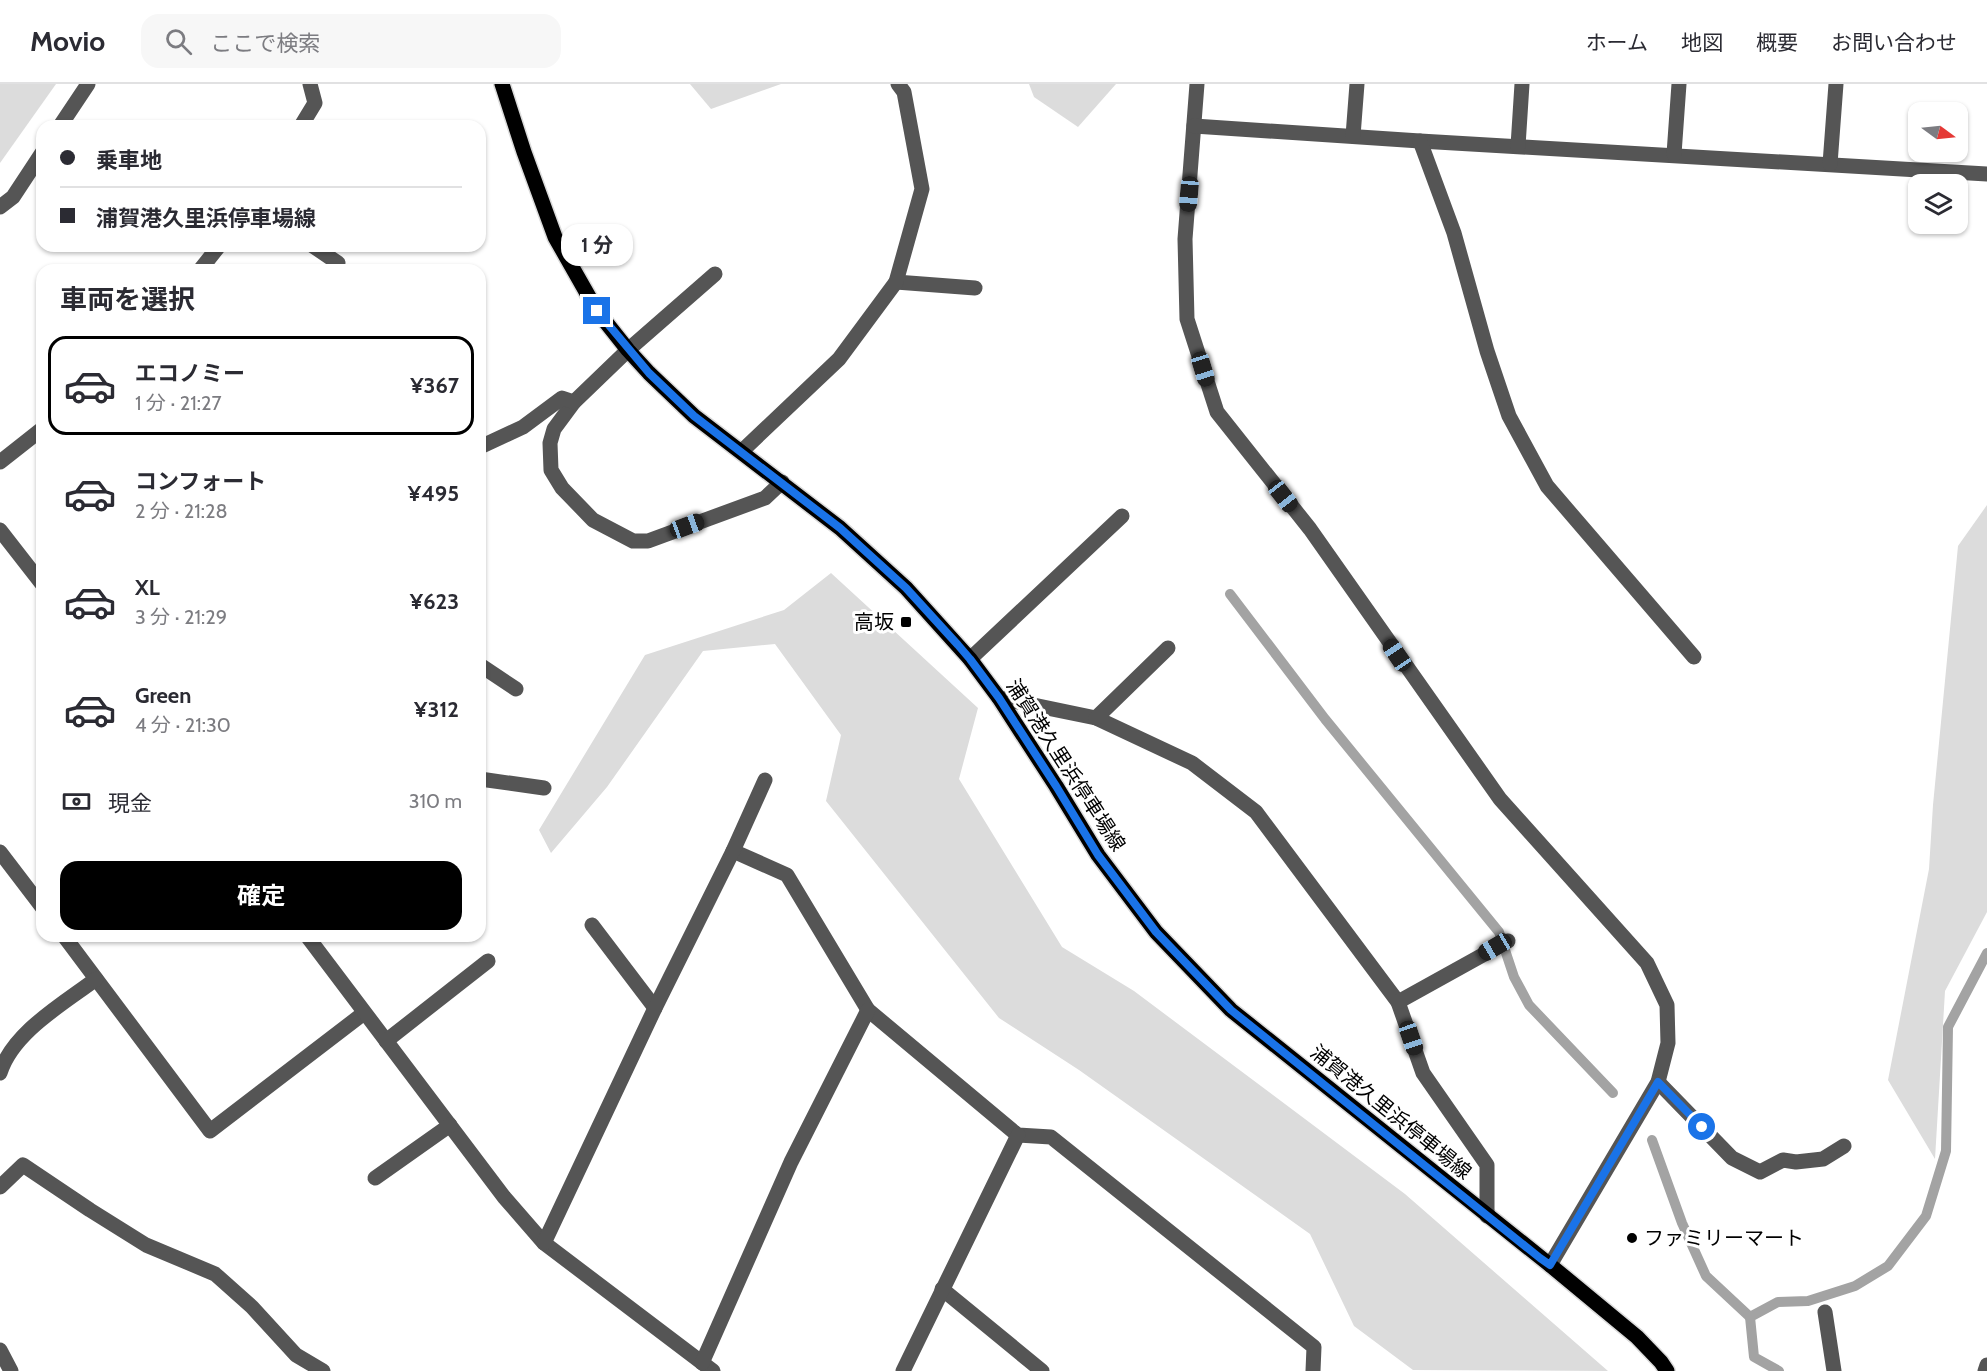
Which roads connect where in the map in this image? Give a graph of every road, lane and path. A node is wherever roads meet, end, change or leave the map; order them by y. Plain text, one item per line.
1 (88, 84) edge
2 (310, 84) edge
3 (502, 84) edge
4 (898, 84) edge
5 (1197, 84) edge
6 (1357, 84) edge
7 (1522, 84) edge
8 (1679, 84) edge
9 (1836, 84) edge
10 (64, 120) edge
11 (305, 120) edge
12 (1194, 126) junction
13 (1353, 136) junction
14 (1420, 141) junction
15 (1518, 146) junction
16 (1674, 154) junction
17 (36, 162) edge
18 (1830, 164) junction
19 (1987, 174) edge
20 (0, 207) edge
21 (214, 252) edge
22 (322, 252) edge
23 (338, 263) dead end
24 (205, 264) edge
25 (715, 273) dead end
26 (896, 282) junction
27 (975, 288) dead end
28 (628, 350) junction
29 (574, 402) junction
30 (36, 434) edge
31 (486, 444) edge
32 (742, 451) junction
33 (0, 462) edge
34 (782, 482) junction
35 (1122, 516) dead end
36 (0, 530) edge
37 (36, 576) edge
38 (1168, 648) dead end
39 (1694, 657) dead end
40 (970, 659) junction
41 (486, 669) edge
42 (516, 689) dead end
43 (999, 698) junction
44 (1096, 718) junction
45 (486, 780) edge
46 (765, 780) dead end
47 (544, 788) dead end
48 (733, 851) junction
49 (0, 852) edge
50 (36, 899) edge
51 (592, 925) dead end
52 (68, 942) edge
53 (311, 942) edge
54 (1502, 944) dead end
55 (488, 961) dead end
56 (96, 979) junction
57 (1398, 1002) junction
58 (655, 1008) junction
59 (868, 1010) junction
60 (364, 1013) junction
61 (386, 1041) junction
62 (0, 1073) edge
63 (1658, 1082) junction
64 (450, 1125) junction
65 (1018, 1135) junction
66 (1844, 1146) dead end
67 (375, 1178) dead end
68 (0, 1187) edge
69 (1487, 1216) junction
70 (544, 1243) junction
71 (1550, 1265) junction
72 (942, 1289) junction
73 (1825, 1312) dead end
74 (0, 1350) edge
75 (1987, 1365) edge
76 (707, 1367) edge
77 (11, 1371) edge
78 (323, 1371) edge
79 (903, 1371) edge
80 (1042, 1371) edge
81 (1313, 1371) edge
82 (1667, 1371) edge
83 (1834, 1371) edge
84 (1985, 1371) edge

1 - 10 street
2 - 11 street
3 - 28 main road, 浦賀港久里浜停車場線
4 - 26 street
5 - 12 street
6 - 13 street
7 - 15 street
8 - 16 street
9 - 18 street
12 - 13 street
12 - 63 street
13 - 14 street
14 - 15 street
14 - 39 street
15 - 16 street
16 - 18 street
17 - 20 street
18 - 19 street
21 - 24 street
22 - 23 street
25 - 28 street
26 - 27 street
26 - 32 street
28 - 29 street
28 - 32 main road, 浦賀港久里浜停車場線
29 - 31 street
29 - 34 street
30 - 33 street
32 - 34 main road, 浦賀港久里浜停車場線
34 - 40 main road, 浦賀港久里浜停車場線
35 - 40 street
36 - 37 street
38 - 44 street
40 - 43 main road, 浦賀港久里浜停車場線
41 - 42 street
43 - 44 street
43 - 69 main road, 浦賀港久里浜停車場線
44 - 57 street
45 - 47 street
46 - 48 street
48 - 58 street
48 - 59 street
49 - 50 street
51 - 58 street
52 - 56 street
53 - 60 street
54 - 57 street
55 - 61 street
56 - 60 street
56 - 62 street
57 - 69 street
58 - 70 street
59 - 65 street
59 - 76 street
60 - 61 street
61 - 64 street
63 - 66 street
63 - 71 street
64 - 67 street
64 - 70 street
65 - 72 street
65 - 81 street
68 - 78 street
69 - 71 main road, 浦賀港久里浜停車場線
70 - 76 street
71 - 82 main road, 浦賀港久里浜停車場線
72 - 79 street
72 - 80 street
73 - 83 street
74 - 77 street
75 - 84 street

